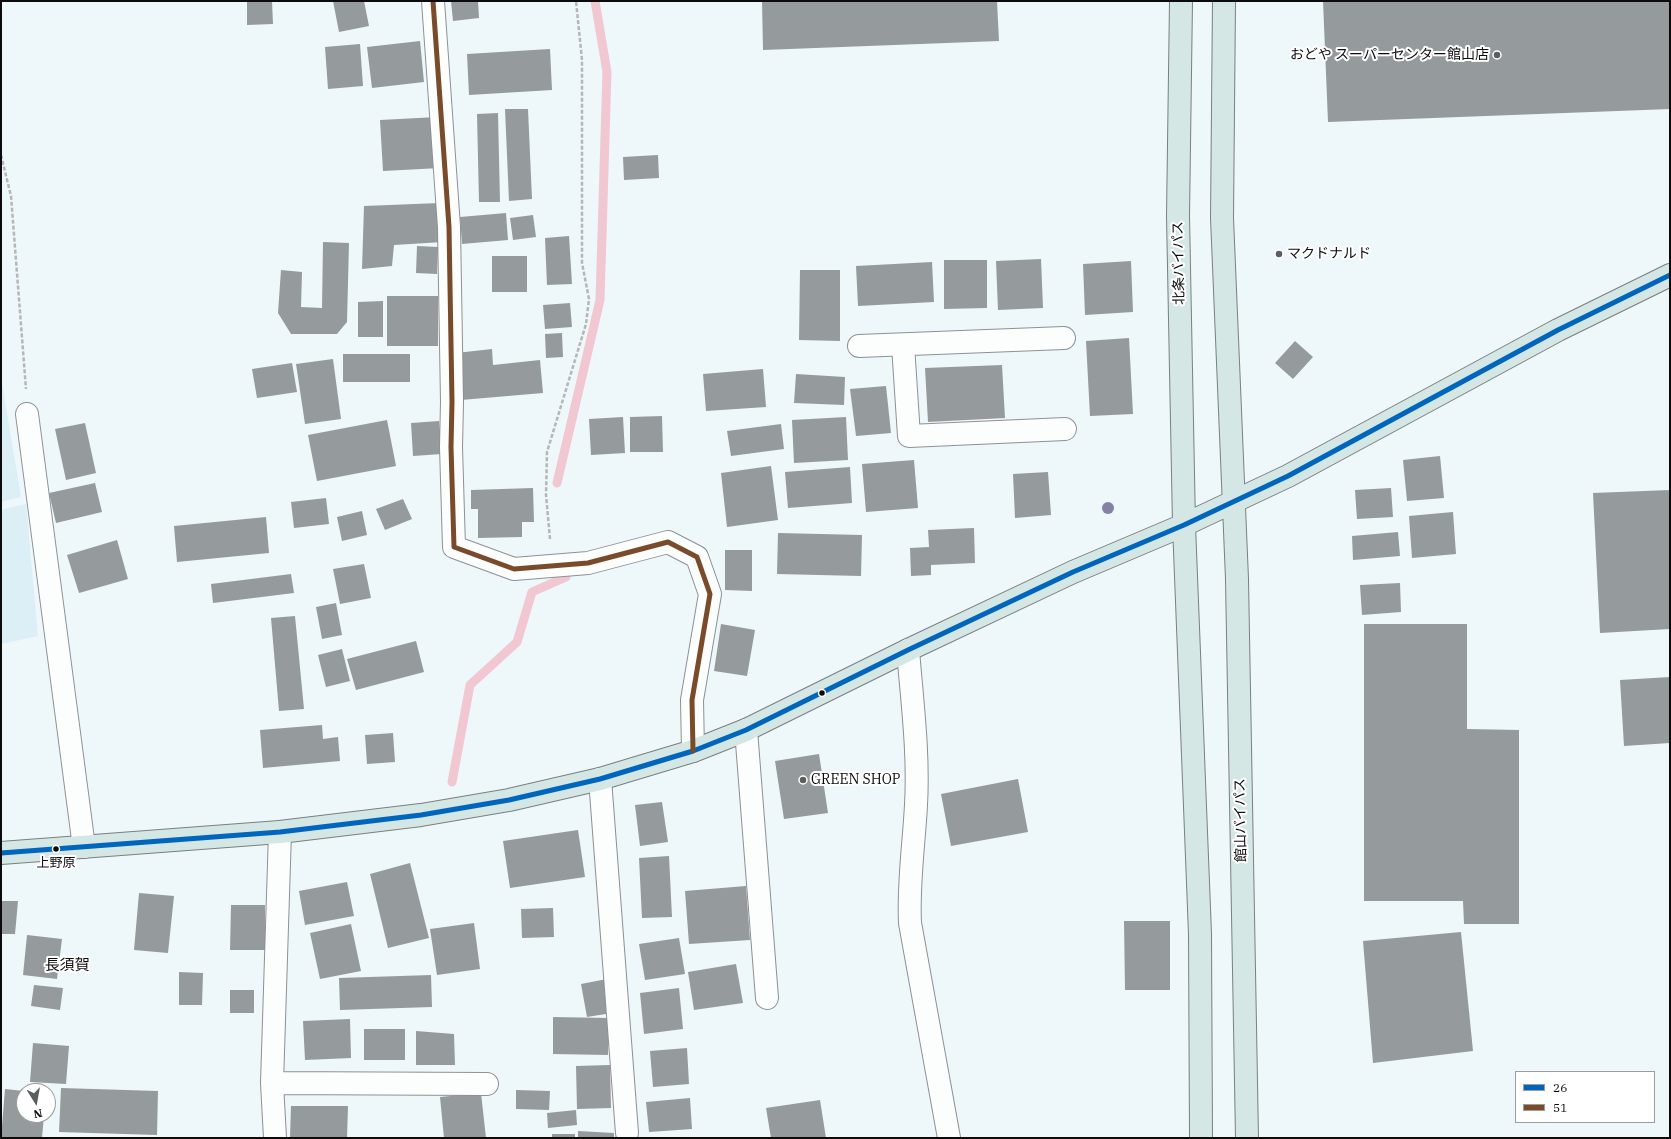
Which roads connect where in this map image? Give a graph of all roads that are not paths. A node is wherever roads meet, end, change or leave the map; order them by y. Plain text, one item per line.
1 (433, 1) edge
2 (1181, 1) edge
3 (1224, 1) edge
4 (1670, 275) edge
5 (1064, 338) dead end
6 (902, 345) junction
7 (860, 346) dead end
8 (28, 414) road end
9 (1065, 429) dead end
10 (1234, 503) junction
11 (1184, 525) junction
12 (908, 650) junction
13 (746, 730) junction
14 (693, 751) junction
15 (600, 779) junction
16 (280, 832) junction
17 (84, 847) junction
18 (1, 853) edge
19 (767, 998) dead end
20 (272, 1083) junction
21 (487, 1084) dead end
22 (627, 1133) dead end
23 (274, 1138) edge
24 (948, 1138) edge
25 (1201, 1138) edge
26 (1247, 1138) edge

1 - 14 street
2 - 11 highway, 北条バイパス
3 - 10 highway
4 - 10 highway
5 - 6 street
6 - 7 street
6 - 9 street
8 - 17 street
10 - 11 highway
10 - 26 highway, 館山バイパス
11 - 12 highway
11 - 25 highway
12 - 13 highway
12 - 24 street
13 - 14 highway
13 - 19 street
14 - 15 highway
15 - 16 highway
15 - 22 street
16 - 17 highway
16 - 20 street
17 - 18 highway
20 - 21 street
20 - 23 street

